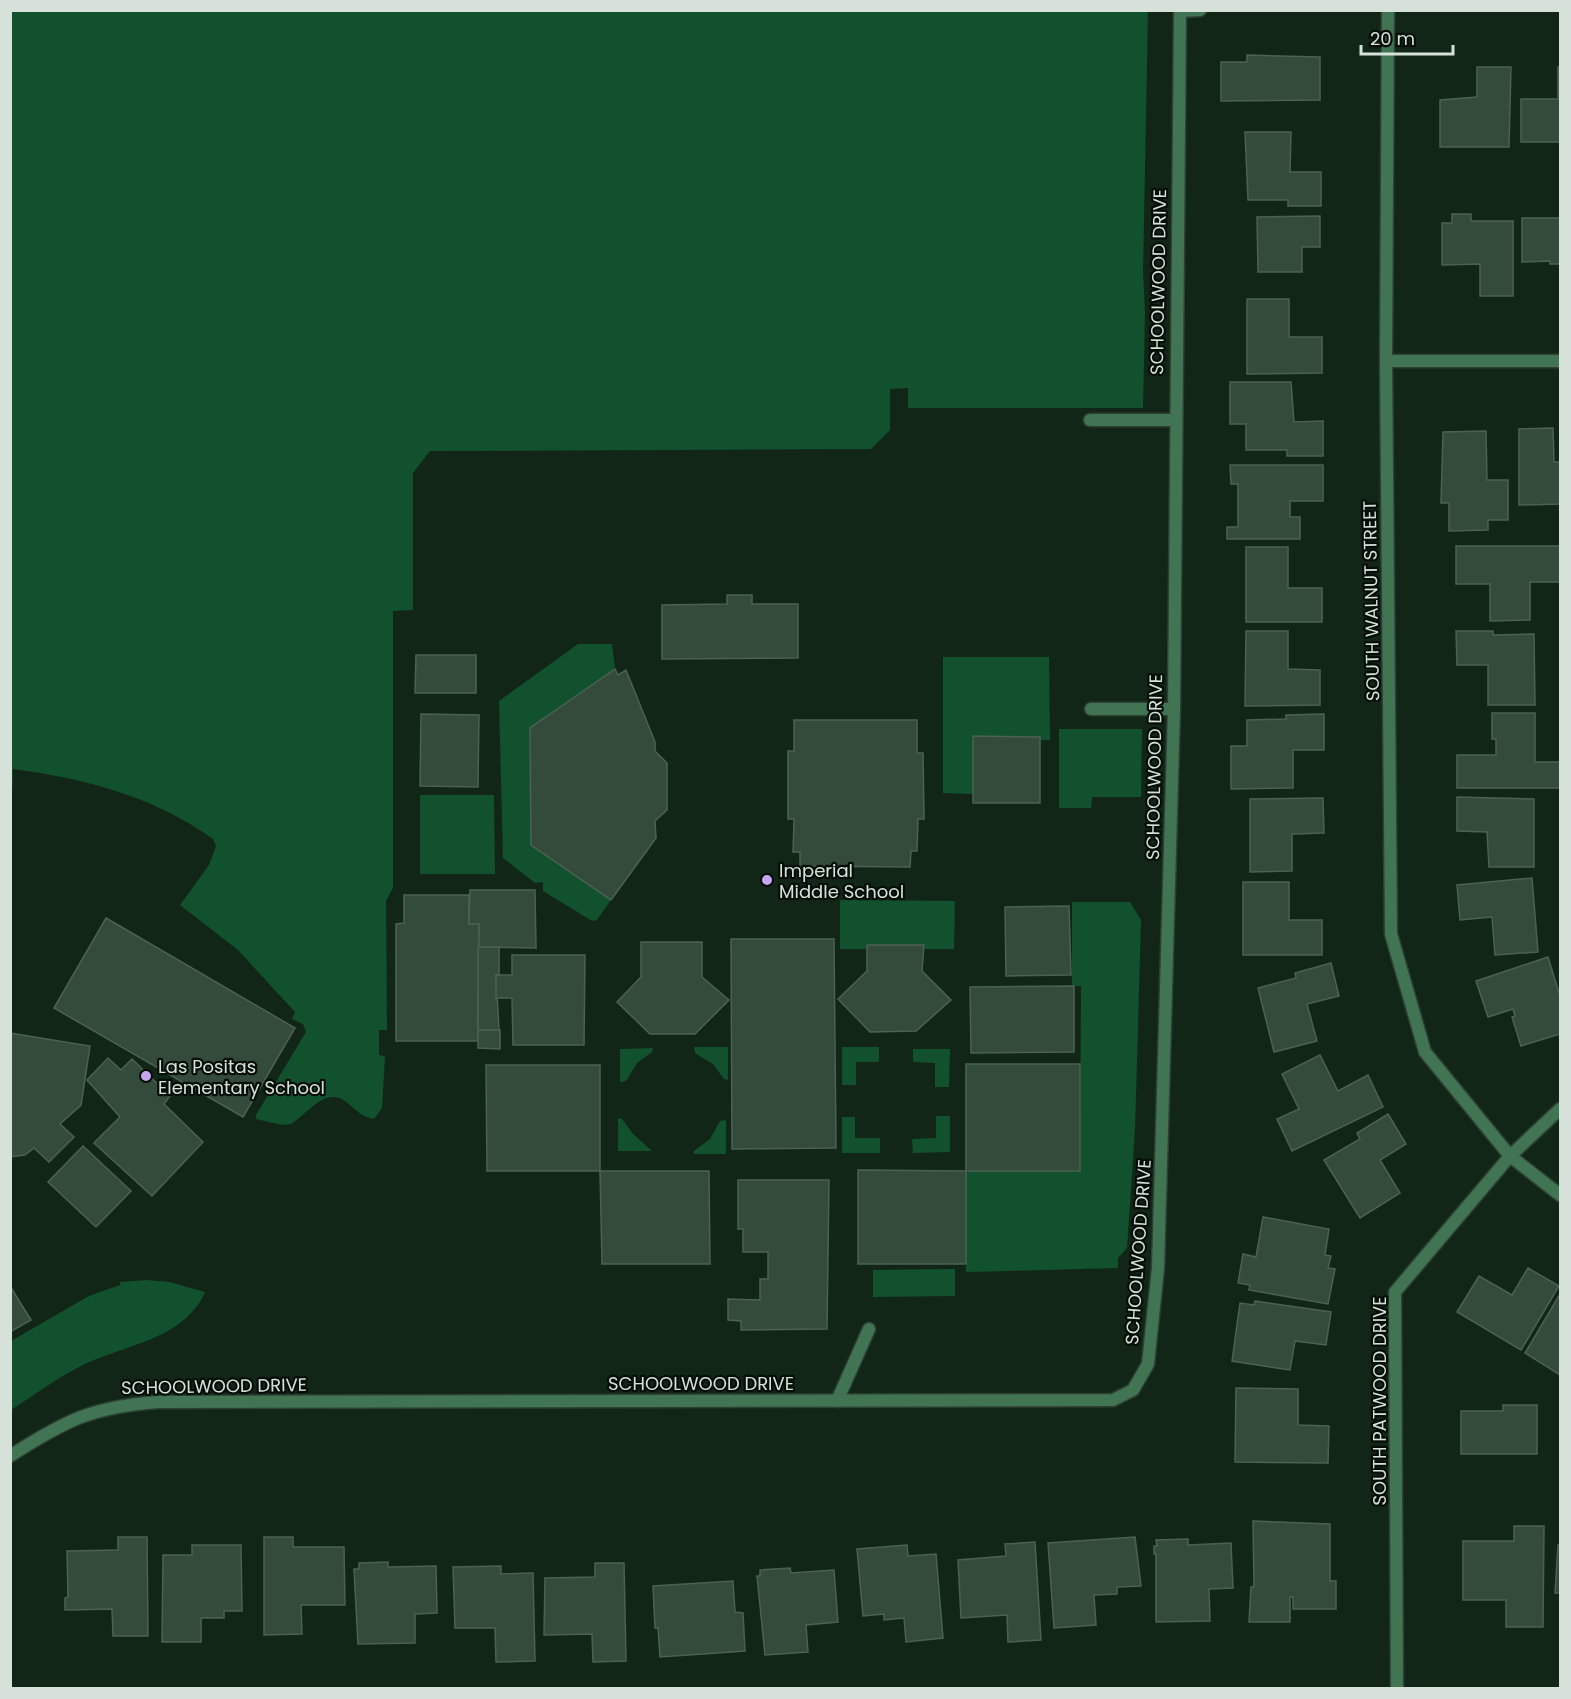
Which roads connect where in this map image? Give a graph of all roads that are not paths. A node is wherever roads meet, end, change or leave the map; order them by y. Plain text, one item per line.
1 (1200, 10) edge
2 (1388, 10) edge
3 (1180, 11) edge
4 (1386, 361) junction
5 (1560, 361) edge
6 (1090, 420) dead end
7 (1174, 420) junction
8 (1091, 709) dead end
9 (1174, 709) junction
10 (1560, 1109) edge
11 (1510, 1156) junction
12 (1560, 1196) edge
13 (869, 1329) dead end
14 (837, 1401) junction
15 (10, 1456) edge
16 (1397, 1689) edge

1 - 3 street
2 - 4 street, SOUTH WALNUT STREET
3 - 7 street, SCHOOLWOOD DRIVE
4 - 5 street
4 - 11 street, SOUTH WALNUT STREET
6 - 7 street
7 - 9 street, SCHOOLWOOD DRIVE
8 - 9 street
9 - 14 street, SCHOOLWOOD DRIVE
10 - 11 street, SOUTH PATWOOD DRIVE
11 - 12 street, SOUTH WALNUT STREET
11 - 16 street, SOUTH PATWOOD DRIVE
13 - 14 street
14 - 15 street, SCHOOLWOOD DRIVE

